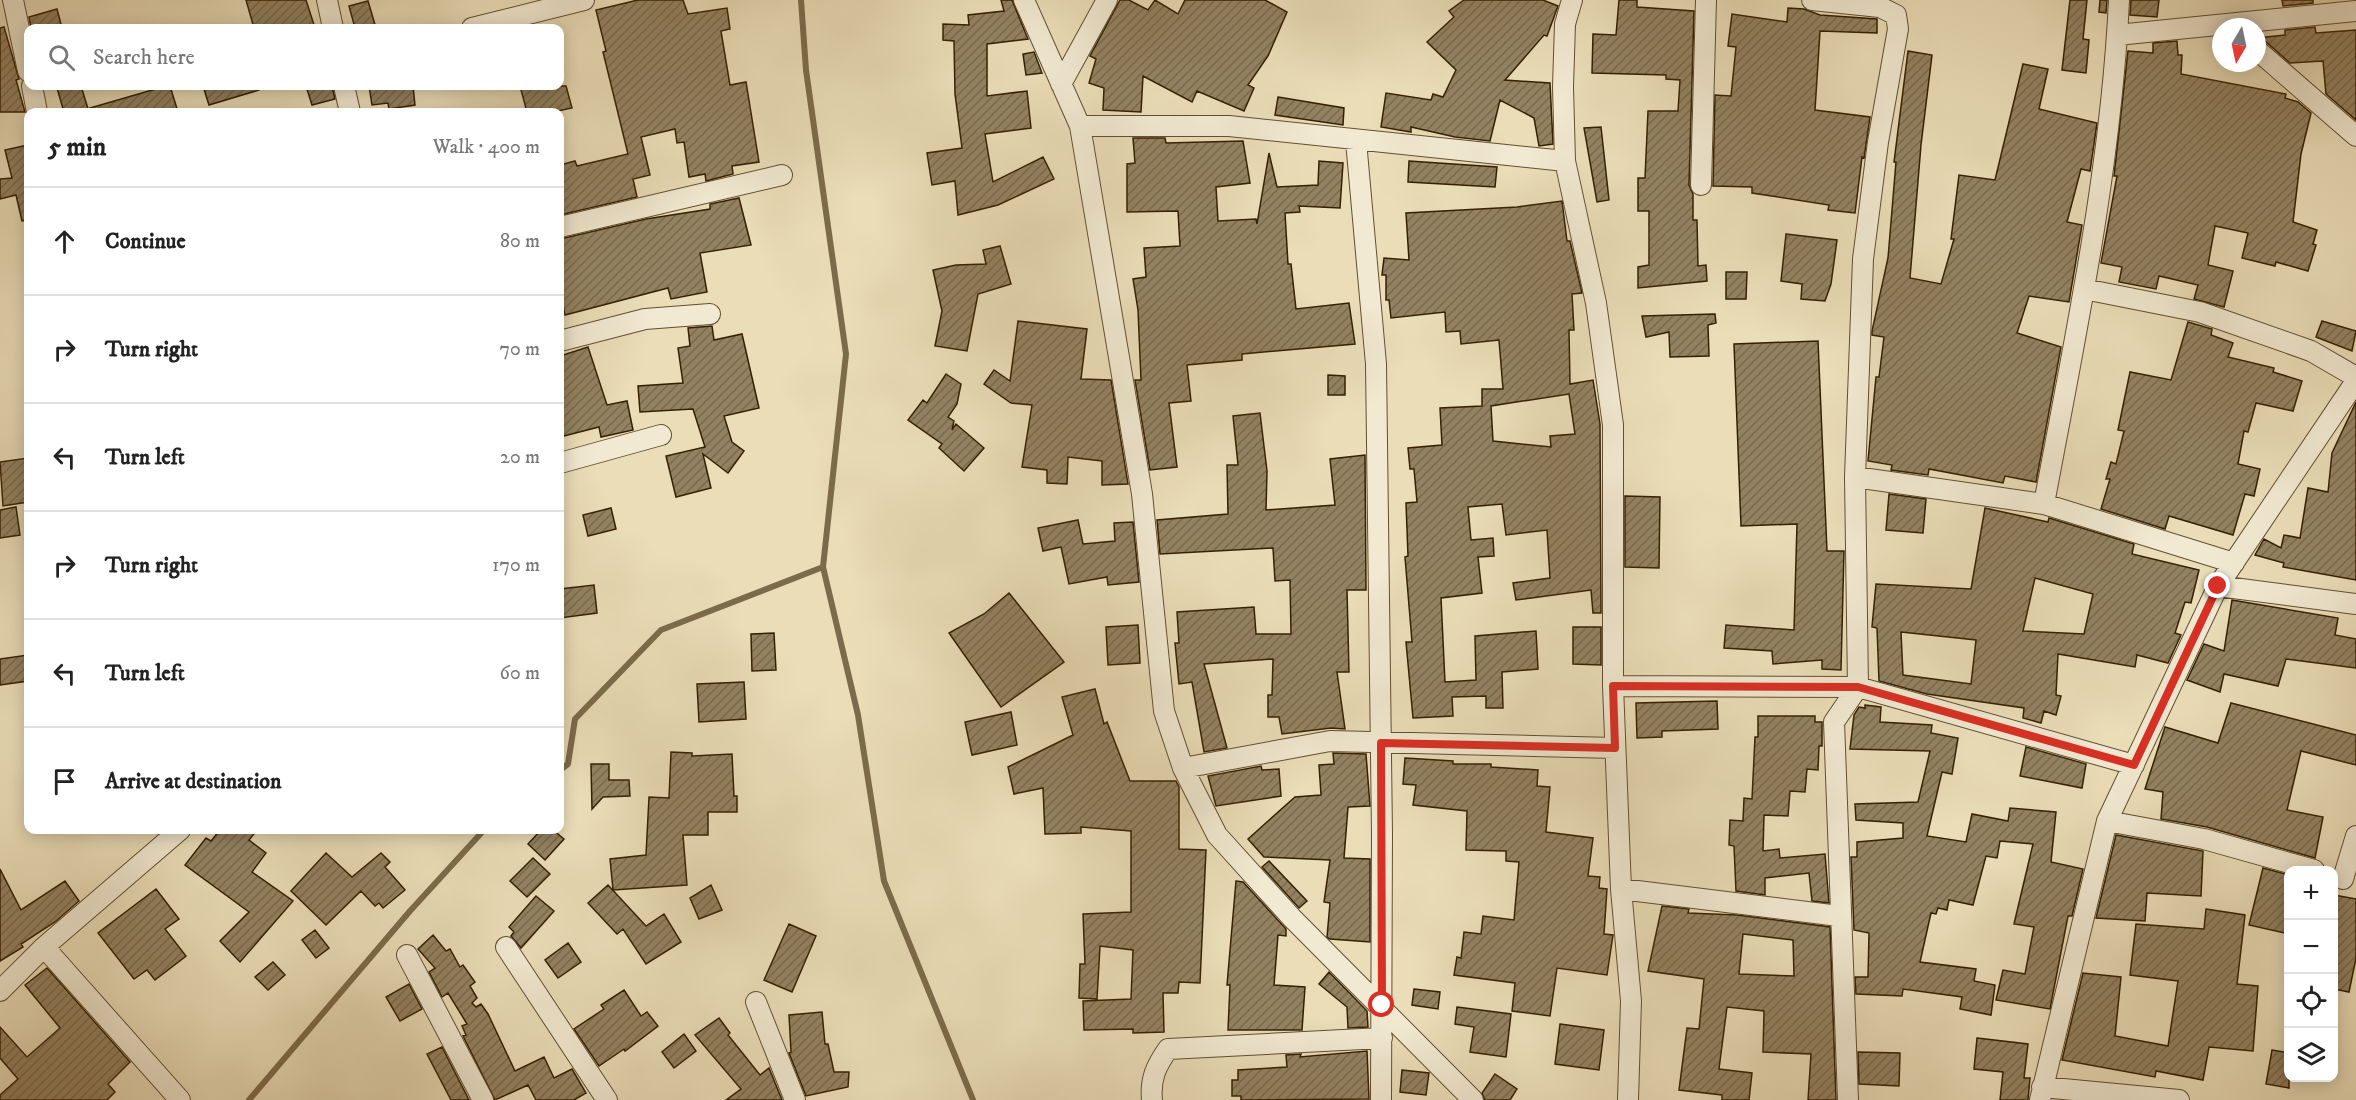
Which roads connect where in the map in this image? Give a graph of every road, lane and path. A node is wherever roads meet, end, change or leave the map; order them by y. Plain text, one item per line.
1 (14, 0) edge
2 (327, 0) edge
3 (584, 0) edge
4 (1024, 0) edge
5 (1107, 0) edge
6 (1572, 0) edge
7 (1706, 0) edge
8 (1812, 0) edge
9 (2119, 0) edge
10 (2356, 11) edge
11 (2266, 21) edge
12 (332, 24) edge
13 (488, 24) edge
14 (2212, 27) edge
15 (2117, 35) junction
16 (24, 51) edge
17 (2266, 58) edge
18 (1061, 84) junction
19 (33, 90) edge
20 (345, 90) edge
21 (36, 108) edge
22 (349, 108) edge
23 (1080, 126) junction
24 (2356, 136) edge
25 (1356, 141) junction
26 (1565, 160) junction
27 (782, 175) dead end
28 (1701, 185) dead end
29 (564, 226) edge
30 (2085, 290) junction
31 (710, 314) dead end
32 (564, 340) edge
33 (2356, 379) edge
34 (661, 435) dead end
35 (564, 462) edge
36 (1855, 477) junction
37 (2044, 504) junction
38 (2234, 563) junction
39 (2218, 586) junction
40 (2356, 604) edge
41 (1613, 686) junction
42 (1858, 687) junction
43 (1381, 743) junction
44 (1615, 748) junction
45 (2134, 765) junction
46 (1183, 768) junction
47 (2107, 821) junction
48 (175, 834) edge
49 (2356, 836) edge
50 (2300, 866) edge
51 (2344, 880) edge
52 (1621, 889) junction
53 (1839, 916) junction
54 (44, 947) junction
55 (506, 947) dead end
56 (407, 955) dead end
57 (0, 991) edge
58 (756, 1002) dead end
59 (1382, 1005) junction
60 (1382, 1038) junction
61 (2041, 1094) edge
62 (180, 1100) edge
63 (483, 1100) edge
64 (607, 1100) edge
65 (795, 1100) edge
66 (1152, 1100) edge
67 (1382, 1100) edge
68 (1473, 1100) edge
69 (1628, 1100) edge
70 (1848, 1100) edge
71 (2179, 1100) edge

1 - 16 street
2 - 12 street
3 - 13 street
4 - 18 street
5 - 18 street
6 - 26 street
7 - 28 street
8 - 36 street
9 - 15 street
10 - 11 street
14 - 15 street
15 - 30 street
17 - 24 street
18 - 23 street
19 - 21 street
20 - 22 street
23 - 25 street
23 - 46 street
25 - 26 street
25 - 43 street
26 - 41 street
27 - 29 street
30 - 33 street
30 - 37 street
31 - 32 street
33 - 38 street
34 - 35 street
36 - 37 street
36 - 42 street
37 - 38 street
38 - 39 street
39 - 40 street
39 - 45 street
41 - 42 street
41 - 44 street
42 - 45 street
42 - 53 street
43 - 44 street
43 - 46 street
43 - 59 street
44 - 52 street
45 - 47 street
46 - 59 street
47 - 50 street
47 - 61 street
48 - 54 street
49 - 51 street
52 - 53 street
52 - 69 street
53 - 70 street
54 - 57 street
54 - 62 street
55 - 64 street
56 - 63 street
58 - 65 street
59 - 60 street
59 - 68 street
60 - 66 street
60 - 67 street
61 - 71 street

